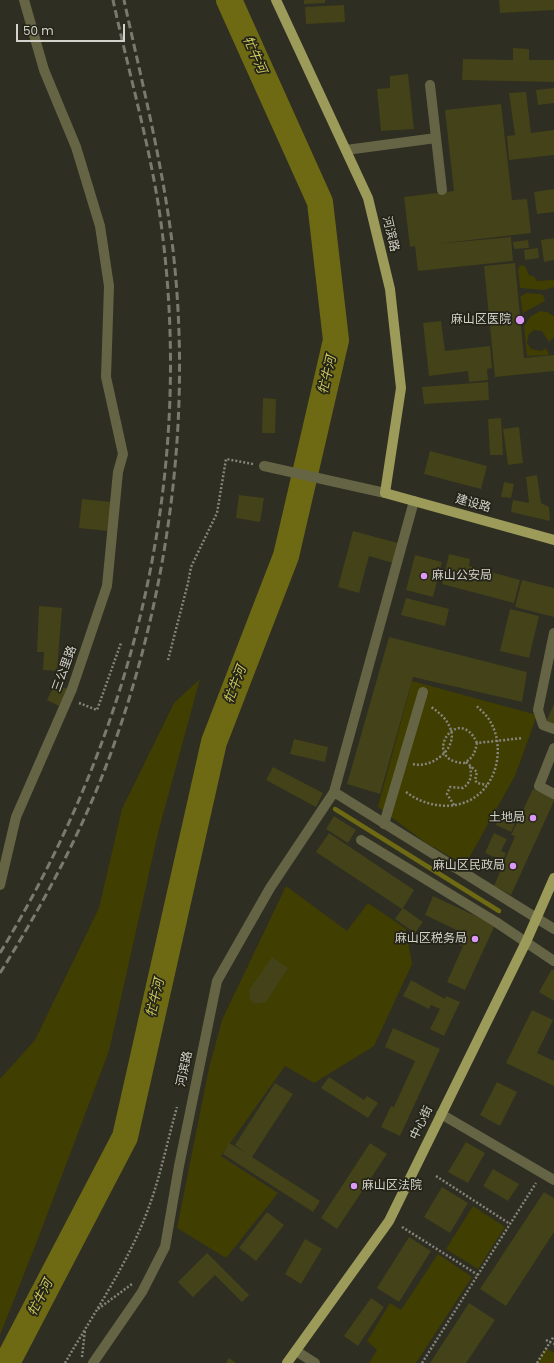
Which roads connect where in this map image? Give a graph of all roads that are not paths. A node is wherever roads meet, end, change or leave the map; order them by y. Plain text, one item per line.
1 (24, 0) edge
2 (276, 0) edge
3 (430, 85) dead end
4 (436, 138) junction
5 (346, 150) junction
6 (442, 190) dead end
7 (264, 466) road end
8 (385, 493) junction
9 (414, 501) junction
10 (554, 540) edge
11 (554, 633) edge
12 (423, 692) dead end
13 (554, 729) edge
14 (554, 748) edge
15 (334, 792) junction
16 (554, 794) edge
17 (384, 824) junction
18 (361, 840) dead end
19 (554, 878) edge
20 (0, 885) edge
21 (537, 918) junction
22 (554, 929) edge
23 (526, 942) junction
24 (554, 961) edge
25 (441, 1114) junction
26 (554, 1180) edge
27 (296, 1351) junction
28 (93, 1363) edge
29 (287, 1363) edge
30 (315, 1363) edge

1 - 20 street, 三公里路
2 - 5 main road, 河滨路
3 - 4 street
4 - 5 street
4 - 6 street
5 - 8 main road, 河滨路
7 - 8 street
8 - 9 main road, 建设路
9 - 10 main road, 建设路
9 - 15 street, 河滨路
11 - 13 street
12 - 17 street
14 - 16 street
15 - 17 street
15 - 28 street, 河滨路
17 - 21 street
18 - 23 street
19 - 21 main road, 中心街
21 - 22 street
21 - 23 main road, 中心街
23 - 24 street
23 - 25 main road, 中心街
25 - 26 street
25 - 27 main road, 中心街
27 - 29 main road, 中心街
27 - 30 street

